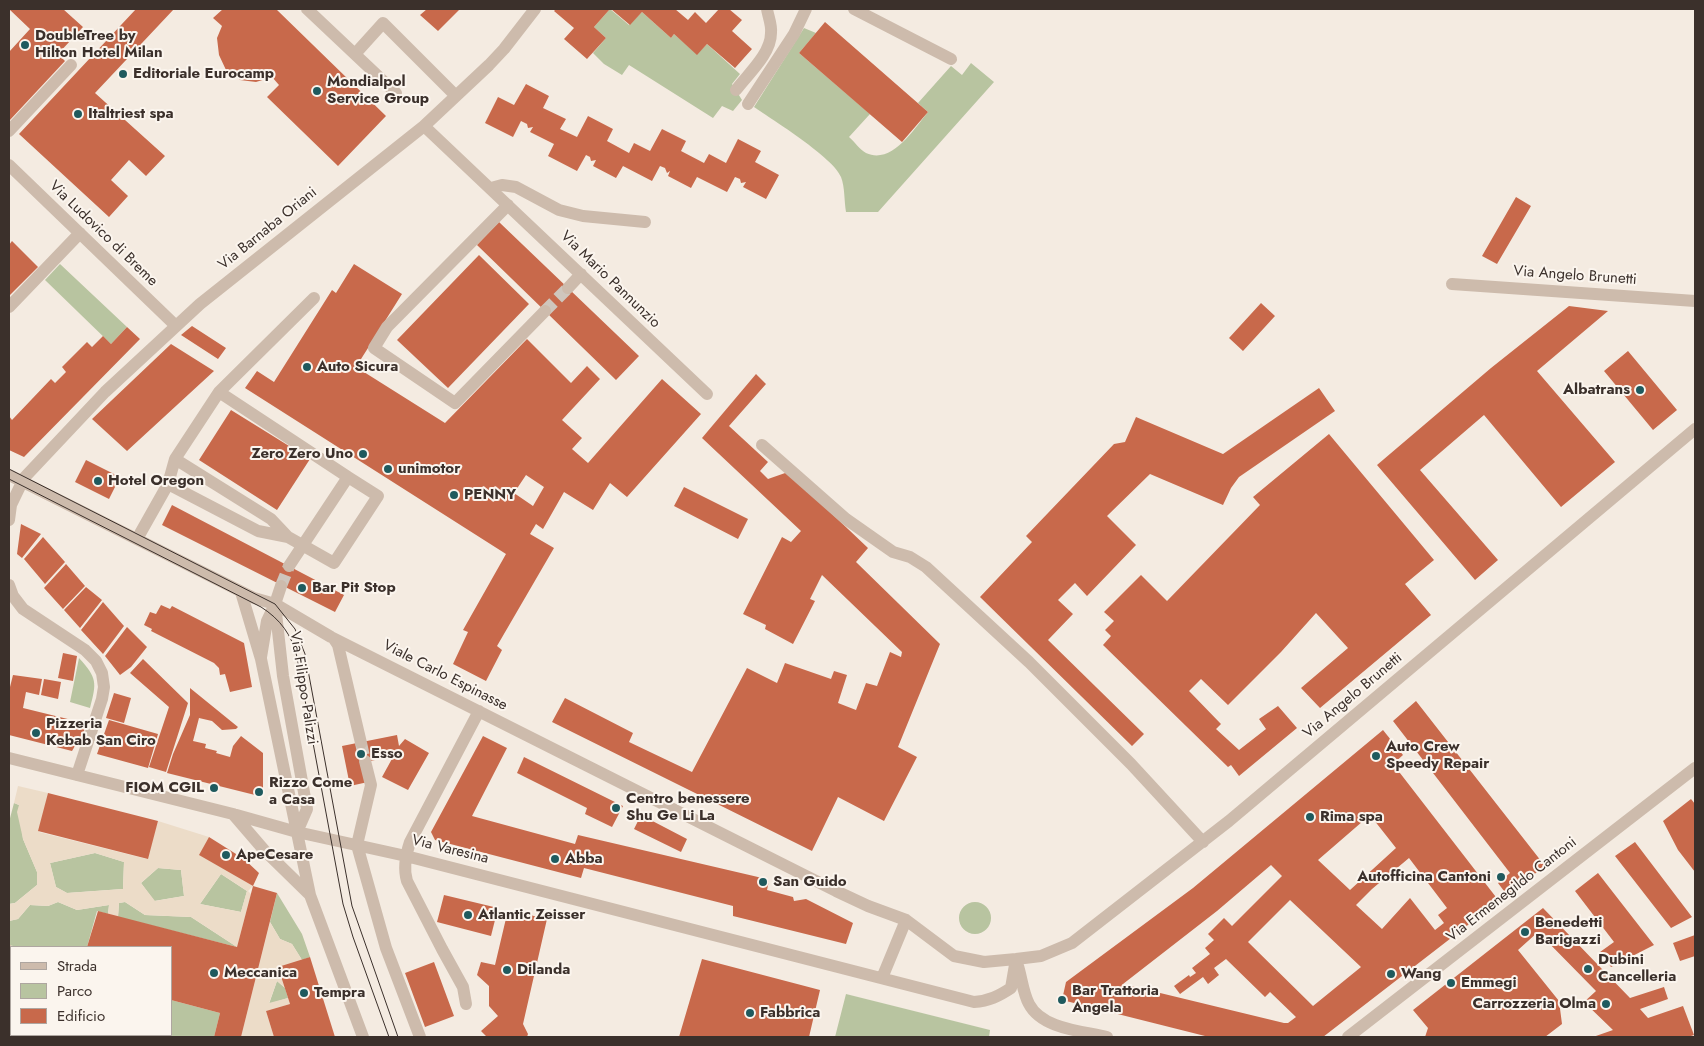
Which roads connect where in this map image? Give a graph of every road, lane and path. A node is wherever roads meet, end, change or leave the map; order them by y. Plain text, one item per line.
1 (307, 9) edge
2 (536, 9) edge
3 (767, 9) edge
4 (806, 9) edge
5 (854, 9) edge
6 (355, 54) junction
7 (951, 59) dead end
8 (71, 65) dead end
9 (736, 90) dead end
10 (396, 93) dead end
11 (456, 96) junction
12 (748, 104) dead end
13 (424, 126) junction
14 (9, 131) edge
15 (9, 165) edge
16 (491, 188) junction
17 (508, 205) junction
18 (645, 222) dead end
19 (80, 233) junction
20 (581, 274) junction
21 (1452, 284) dead end
22 (568, 288) tunnel mouth
23 (314, 298) dead end
24 (1695, 301) edge
25 (9, 306) edge
26 (545, 311) tunnel mouth
27 (176, 326) junction
28 (219, 392) junction
29 (707, 394) dead end
30 (1695, 429) edge
31 (762, 445) dead end
32 (175, 459) junction
33 (9, 474) edge
34 (348, 477) junction
35 (23, 479) junction
36 (168, 484) junction
37 (9, 520) edge
38 (288, 537) junction
39 (137, 539) junction
40 (303, 545) junction
41 (289, 566) tunnel mouth
42 (9, 585) edge
43 (281, 586) tunnel mouth
44 (241, 592) junction
45 (275, 604) junction
46 (334, 639) junction
47 (260, 660) junction
48 (479, 711) junction
49 (361, 743) tunnel mouth
50 (9, 758) edge
51 (366, 762) tunnel mouth
52 (1695, 768) edge
53 (77, 775) junction
54 (233, 814) junction
55 (297, 832) junction
56 (1203, 842) junction
57 (357, 845) junction
58 (406, 856) junction
59 (310, 895) junction
60 (906, 920) junction
61 (1016, 959) junction
62 (882, 978) junction
63 (466, 1004) dead end
64 (363, 1037) edge
65 (420, 1037) edge
66 (1107, 1037) edge
67 (1348, 1037) edge

1 - 6 street
2 - 11 street, Via Barnaba Oriani
3 - 9 street
4 - 12 street
5 - 7 street
6 - 10 street
6 - 11 street
8 - 14 street
11 - 13 street, Via Barnaba Oriani
13 - 16 street, Via Mario Pannunzio
13 - 27 street, Via Barnaba Oriani
15 - 19 street, Via Ludovico di Breme
16 - 17 street, Via Mario Pannunzio
16 - 18 street, Via Mario Pannunzio
17 - 20 street, Via Mario Pannunzio
17 - 26 street
19 - 25 street
19 - 27 street, Via Ludovico di Breme
20 - 22 street
20 - 29 street, Via Mario Pannunzio
21 - 24 street, Via Angelo Brunetti
23 - 28 street
27 - 35 street, Via Barnaba Oriani
28 - 32 street
28 - 34 street
30 - 56 street, Via Angelo Brunetti
31 - 56 street
32 - 36 street
32 - 38 street
33 - 35 street, Viale Carlo Espinasse
34 - 40 street
34 - 40 street
35 - 37 street
35 - 39 street, Viale Carlo Espinasse
36 - 38 street
36 - 39 street
38 - 40 street
39 - 44 street, Viale Carlo Espinasse
40 - 41 street
42 - 53 street
43 - 45 street
44 - 45 street, Viale Carlo Espinasse
44 - 47 street, Via Filippo Palizzi
45 - 46 street, Viale Carlo Espinasse
45 - 47 street, Via Filippo Palizzi
45 - 55 street, Via Filippo Palizzi
46 - 48 street, Viale Carlo Espinasse
46 - 49 street
47 - 55 street, Via Filippo Palizzi
48 - 58 street
48 - 60 street, Viale Carlo Espinasse
50 - 53 street, Via Varesina
51 - 57 street
52 - 67 street, Via Ermenegildo Cantoni
53 - 54 street, Via Varesina
54 - 55 street, Via Varesina
54 - 59 street
55 - 57 street, Via Varesina
55 - 59 street, Via Filippo Palizzi
56 - 61 street, Via Angelo Brunetti
57 - 58 street, Via Varesina
57 - 65 street
58 - 62 street, Via Varesina
58 - 63 street
59 - 64 street, Via Filippo Palizzi
60 - 61 street, Via Angelo Brunetti
60 - 62 street
61 - 62 street, Via Varesina
61 - 66 street

